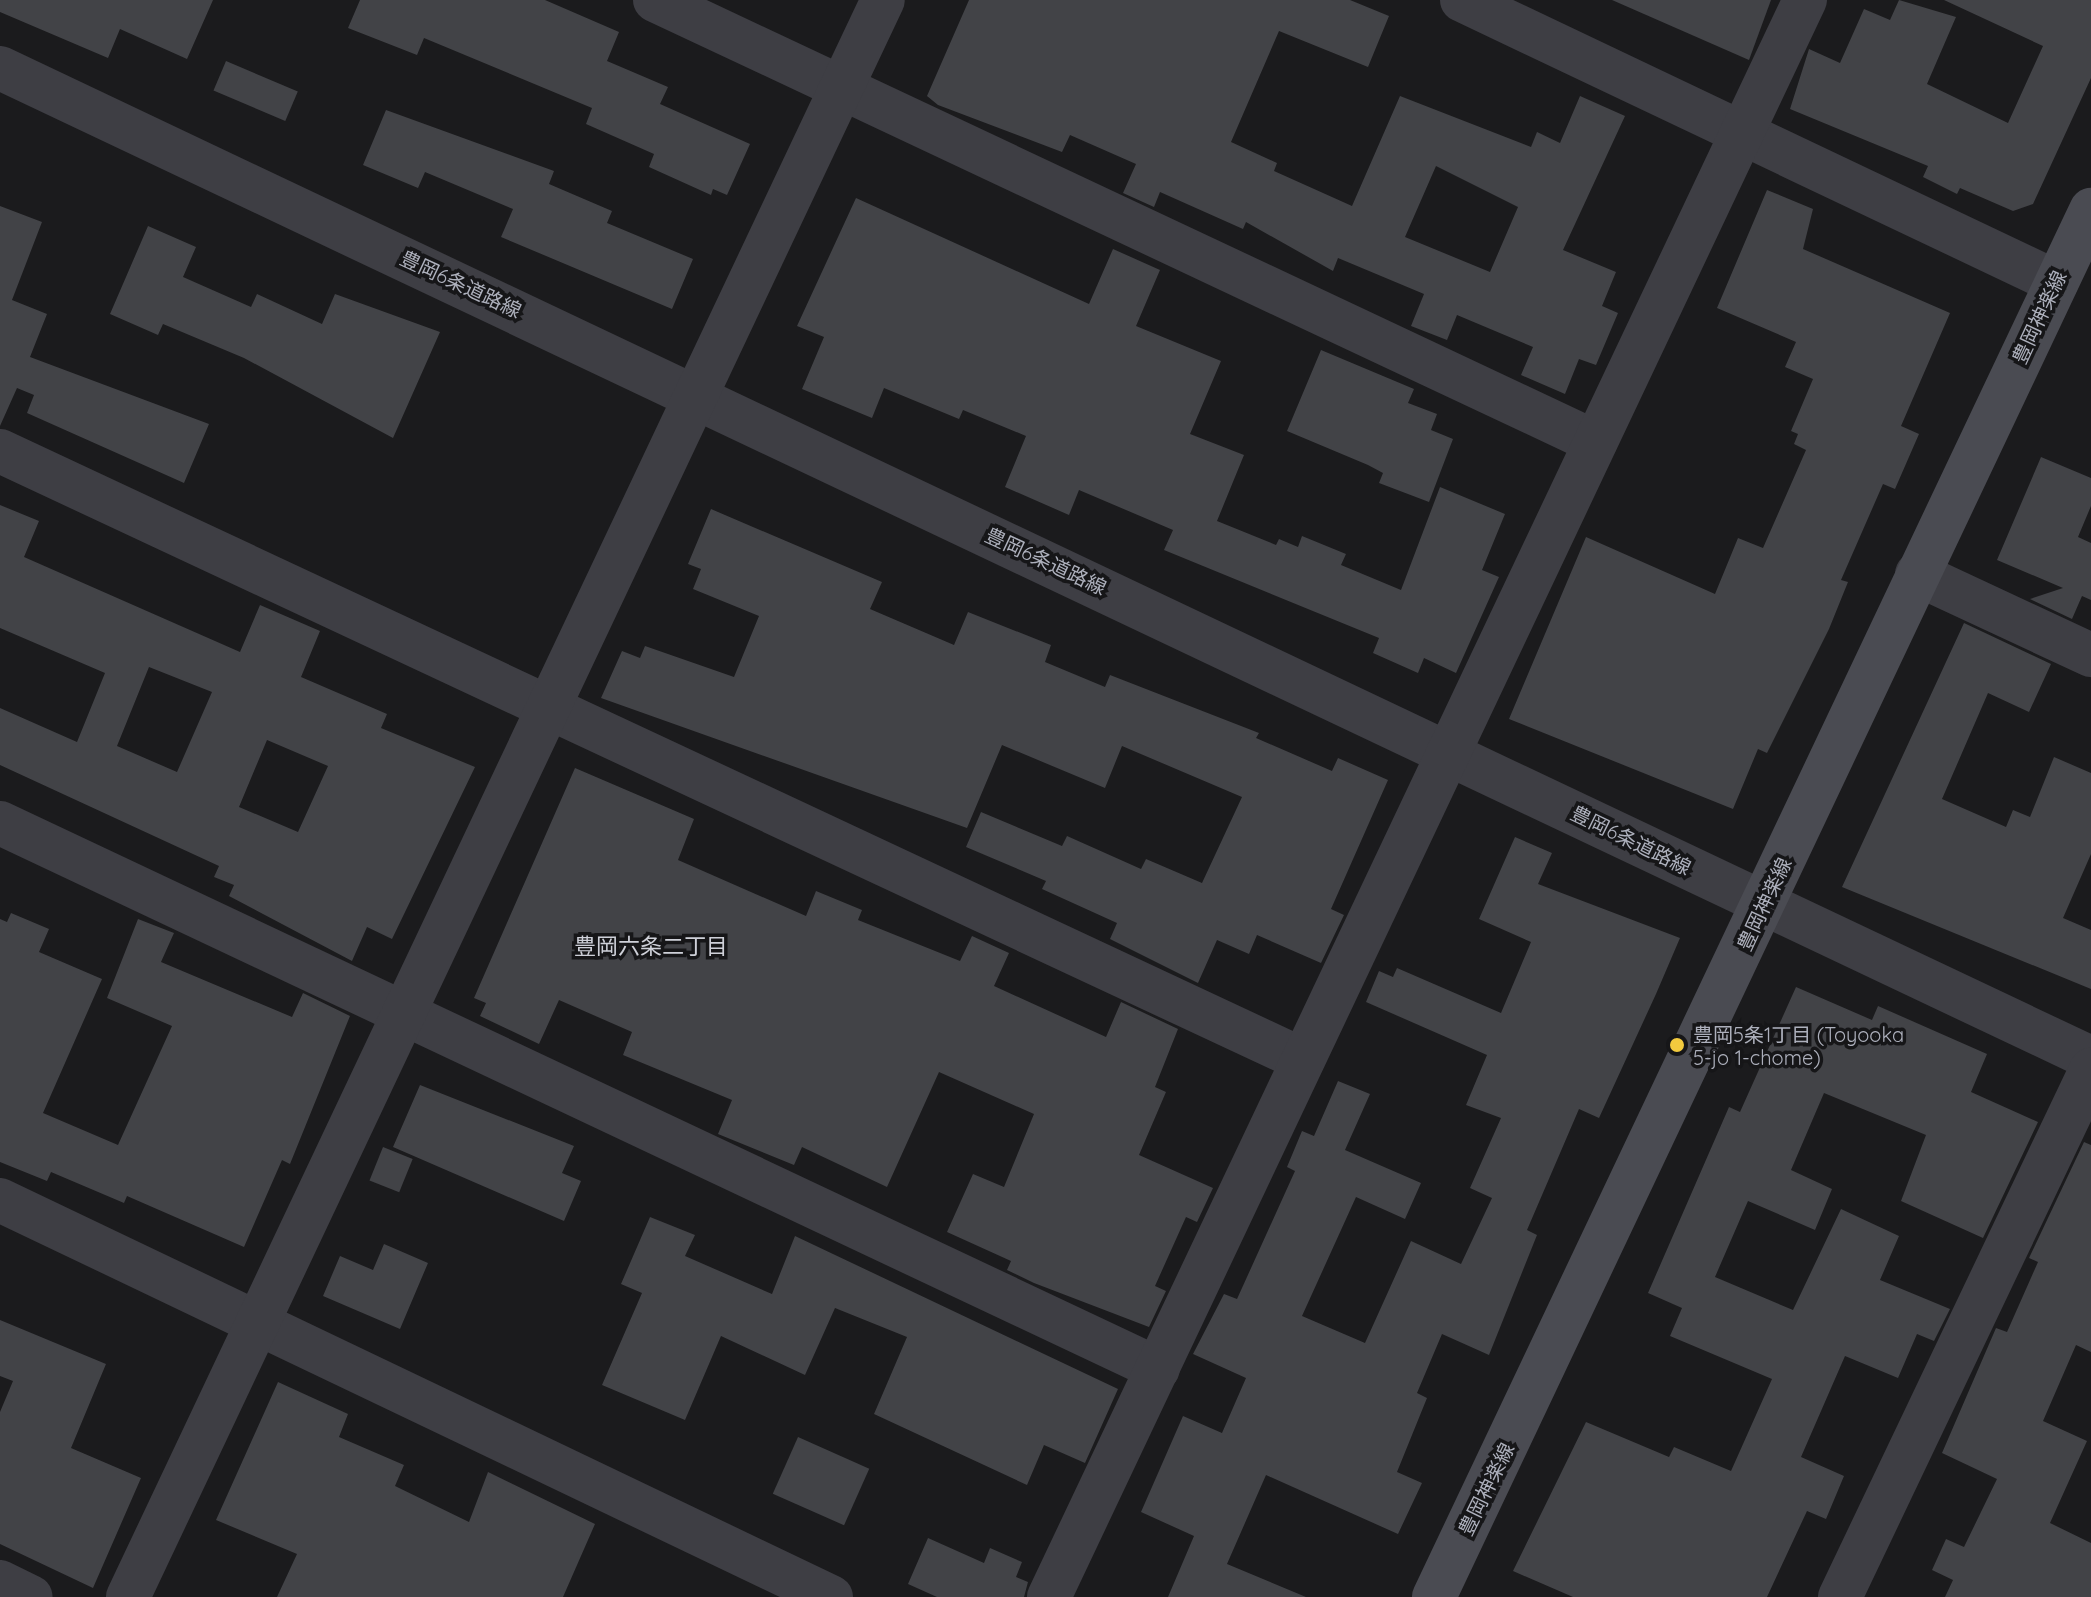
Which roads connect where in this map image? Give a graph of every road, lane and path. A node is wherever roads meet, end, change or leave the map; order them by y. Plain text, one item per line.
1 (655, 0) edge
2 (883, 0) edge
3 (1462, 0) edge
4 (1805, 0) edge
5 (0, 68) edge
6 (840, 89) junction
7 (1742, 134) junction
8 (2091, 210) edge
9 (2056, 282) junction
10 (697, 395) junction
11 (1595, 442) junction
12 (0, 451) edge
13 (1917, 574) junction
14 (2091, 655) edge
15 (549, 706) junction
16 (1450, 753) junction
17 (0, 823) edge
18 (1765, 903) junction
19 (400, 1013) junction
20 (2091, 1058) edge
21 (1303, 1060) junction
22 (2091, 1070) edge
23 (0, 1200) edge
24 (258, 1321) junction
25 (1158, 1369) junction
26 (0, 1582) edge
27 (31, 1597) edge
28 (128, 1597) edge
29 (831, 1597) edge
30 (1049, 1597) edge
31 (1434, 1597) edge
32 (1840, 1597) edge

1 - 6 street
2 - 6 street
3 - 7 street
4 - 7 street
5 - 10 street, 豊岡6条道路線
6 - 10 street
6 - 11 street
7 - 9 street
7 - 11 street
8 - 9 street, 豊岡神楽線
9 - 13 street, 豊岡神楽線
10 - 15 street
10 - 16 street, 豊岡6条道路線
11 - 16 street
12 - 15 street
13 - 14 street
13 - 18 street, 豊岡神楽線
15 - 19 street
15 - 21 street
16 - 18 street, 豊岡6条道路線
16 - 21 street
17 - 19 street
18 - 20 street, 豊岡6条道路線
18 - 31 street, 豊岡神楽線
19 - 24 street
19 - 25 street
21 - 25 street
22 - 32 street
23 - 24 street
24 - 28 street
24 - 29 street
25 - 30 street
26 - 27 street

